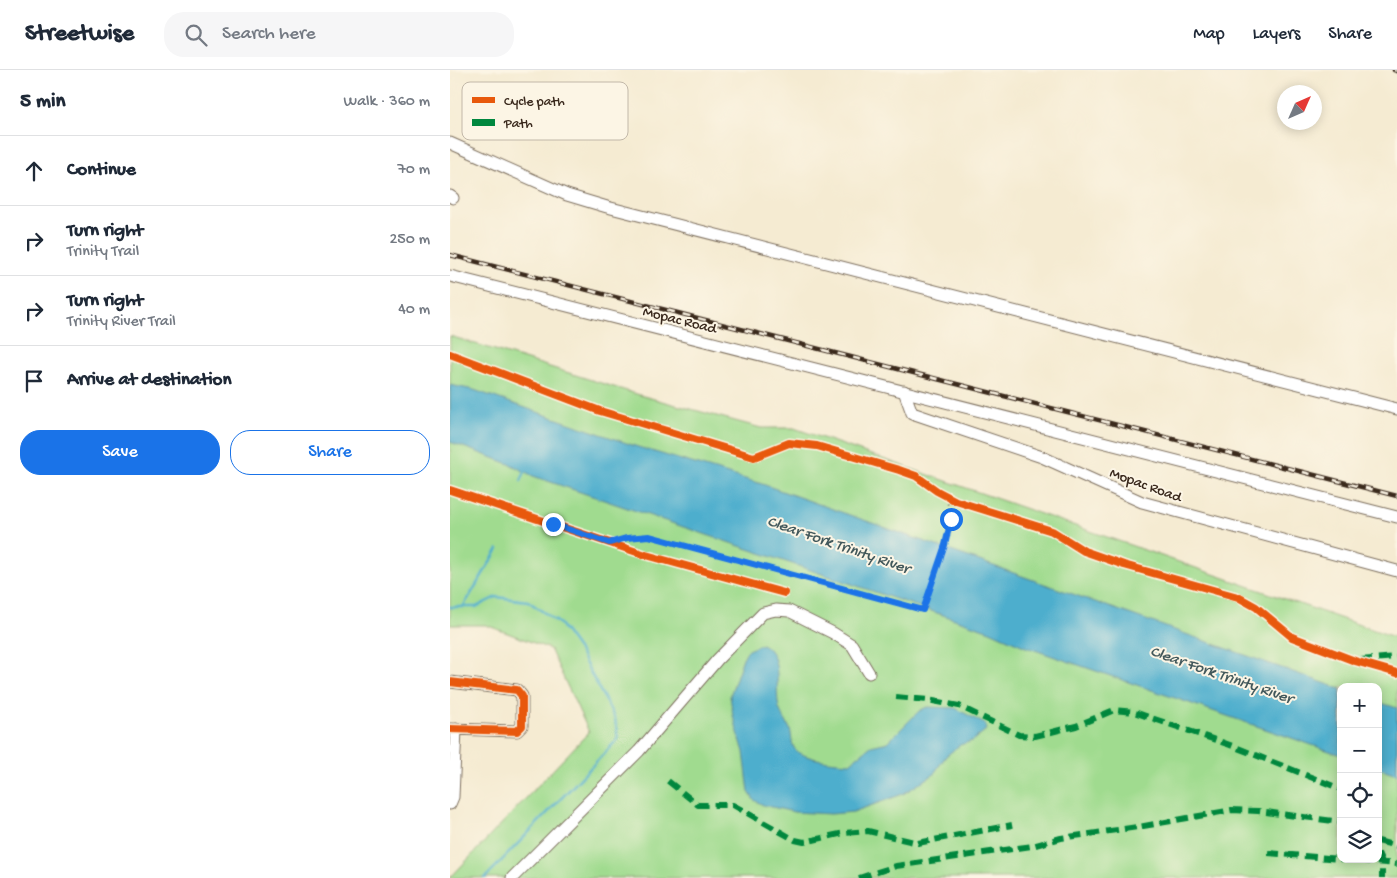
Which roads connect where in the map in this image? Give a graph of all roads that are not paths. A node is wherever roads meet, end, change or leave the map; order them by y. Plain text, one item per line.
1 (450, 143) edge
2 (450, 276) edge
3 (904, 391) junction
4 (1397, 409) edge
5 (1397, 517) edge
6 (1397, 571) edge
7 (869, 673) dead end
8 (450, 682) edge
9 (453, 729) edge
10 (450, 804) edge
11 (512, 878) edge

1 - 4 street
2 - 3 street, Mopac Road
3 - 5 street, Mopac Road
3 - 6 street, Mopac Road
7 - 11 street
8 - 9 street
9 - 10 street

